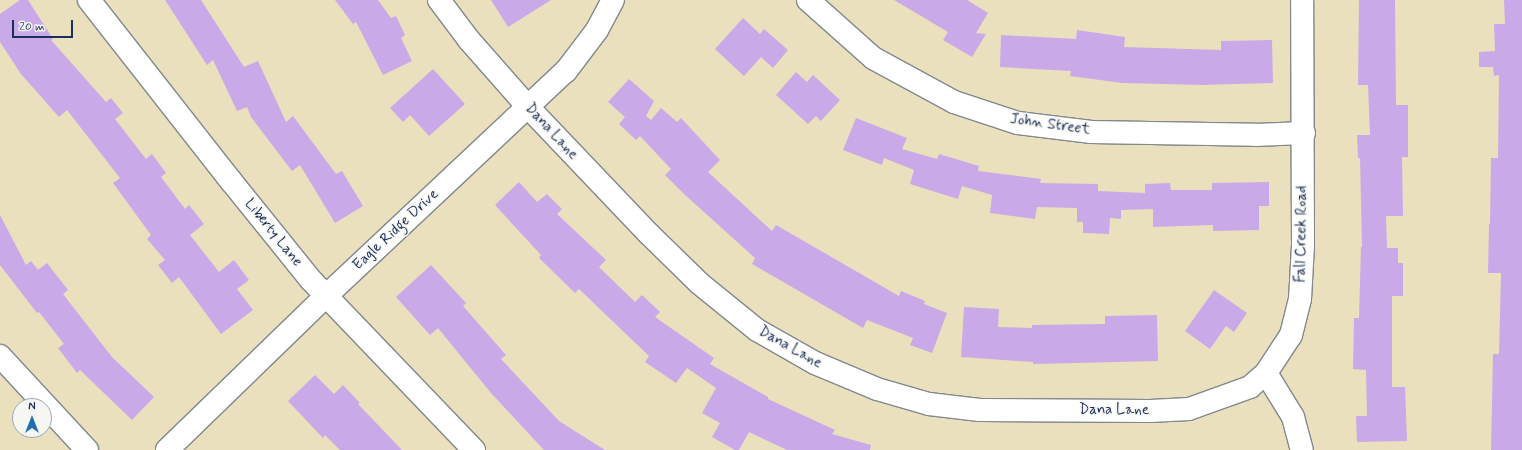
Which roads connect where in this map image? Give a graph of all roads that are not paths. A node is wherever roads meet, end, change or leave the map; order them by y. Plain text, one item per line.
1 (89, 0) edge
2 (439, 0) edge
3 (613, 0) edge
4 (808, 0) edge
5 (1302, 0) edge
6 (528, 107) junction
7 (1304, 133) junction
8 (326, 296) junction
9 (0, 356) edge
10 (1266, 373) junction
11 (87, 450) edge
12 (167, 450) edge
13 (474, 450) edge
14 (1302, 450) edge

1 - 8 street, Liberty Lane
2 - 6 street, Dana Lane
3 - 6 street, Eagle Ridge Drive
4 - 7 street, John Street
5 - 7 street, Fall Creek Road
6 - 8 street, Eagle Ridge Drive
6 - 10 street, Dana Lane
7 - 10 street, Fall Creek Road
8 - 12 street, Eagle Ridge Drive
8 - 13 street, Liberty Lane
9 - 11 street
10 - 14 street

